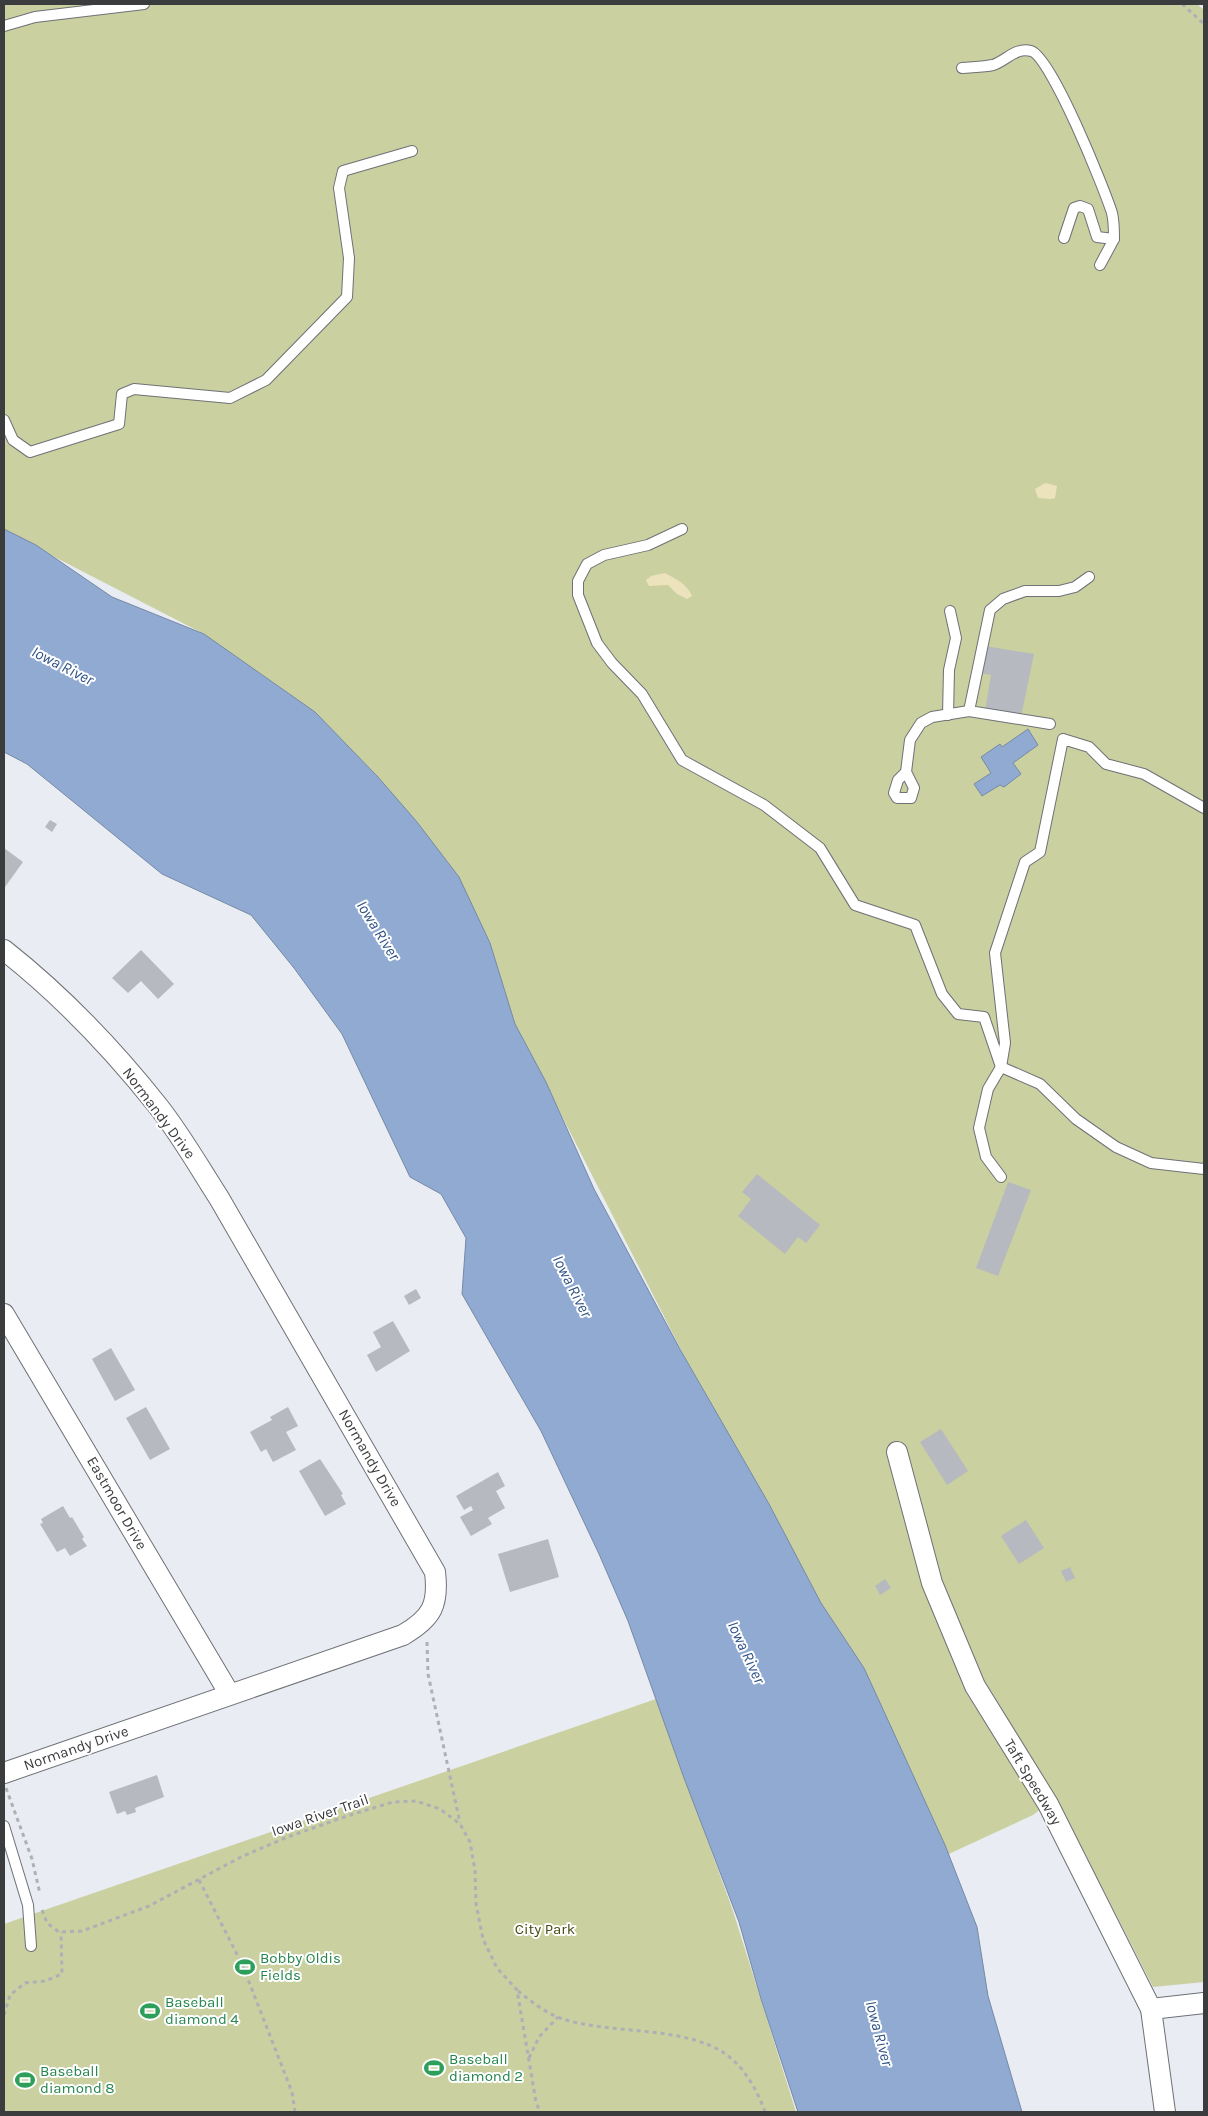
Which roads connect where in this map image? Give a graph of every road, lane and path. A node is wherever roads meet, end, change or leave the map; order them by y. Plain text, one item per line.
1 (144, 4) edge
2 (1182, 4) edge
3 (1204, 24) edge
4 (4, 26) edge
5 (962, 68) dead end
6 (412, 151) dead end
7 (1064, 238) dead end
8 (1114, 239) junction
9 (1100, 265) dead end
10 (4, 420) edge
11 (682, 529) dead end
12 (1089, 577) dead end
13 (950, 612) dead end
14 (969, 711) junction
15 (948, 714) junction
16 (1050, 724) dead end
17 (906, 772) dead end
18 (1204, 808) edge
19 (4, 950) edge
20 (1001, 1067) junction
21 (1204, 1169) edge
22 (1001, 1177) dead end
23 (4, 1314) edge
24 (897, 1452) dead end
25 (427, 1642) dead end
26 (229, 1694) junction
27 (4, 1773) edge
28 (4, 1781) edge
29 (460, 1824) junction
30 (4, 1826) edge
31 (199, 1880) junction
32 (40, 1901) dead end
33 (41, 1907) dead end
34 (62, 1932) junction
35 (31, 1946) dead end
36 (517, 1990) junction
37 (1204, 2003) edge
38 (1151, 2009) junction
39 (4, 2015) edge
40 (558, 2017) junction
41 (529, 2059) junction
42 (296, 2112) edge
43 (540, 2112) edge
44 (765, 2112) edge
45 (1165, 2112) edge

1 - 4 lane
2 - 3 path
5 - 8 lane
6 - 10 lane
7 - 8 lane
8 - 9 lane
11 - 20 lane
12 - 14 lane
13 - 15 lane
14 - 15 lane
14 - 16 lane
15 - 17 lane
18 - 20 lane
19 - 26 street, Normandy Drive
20 - 21 lane
20 - 22 lane
23 - 26 street, Eastmoor Drive
24 - 38 street, Taft Speedway
25 - 29 path
26 - 27 street, Normandy Drive
28 - 32 path
29 - 31 path, Iowa River Trail
29 - 36 path, Iowa River Trail
30 - 35 lane
31 - 34 path, Iowa River Trail
31 - 42 path
33 - 34 path
34 - 39 path
36 - 40 path, Iowa River Trail
36 - 41 path
37 - 38 street
38 - 45 street, Taft Speedway
40 - 41 path
40 - 44 path, Iowa River Trail
41 - 43 path

